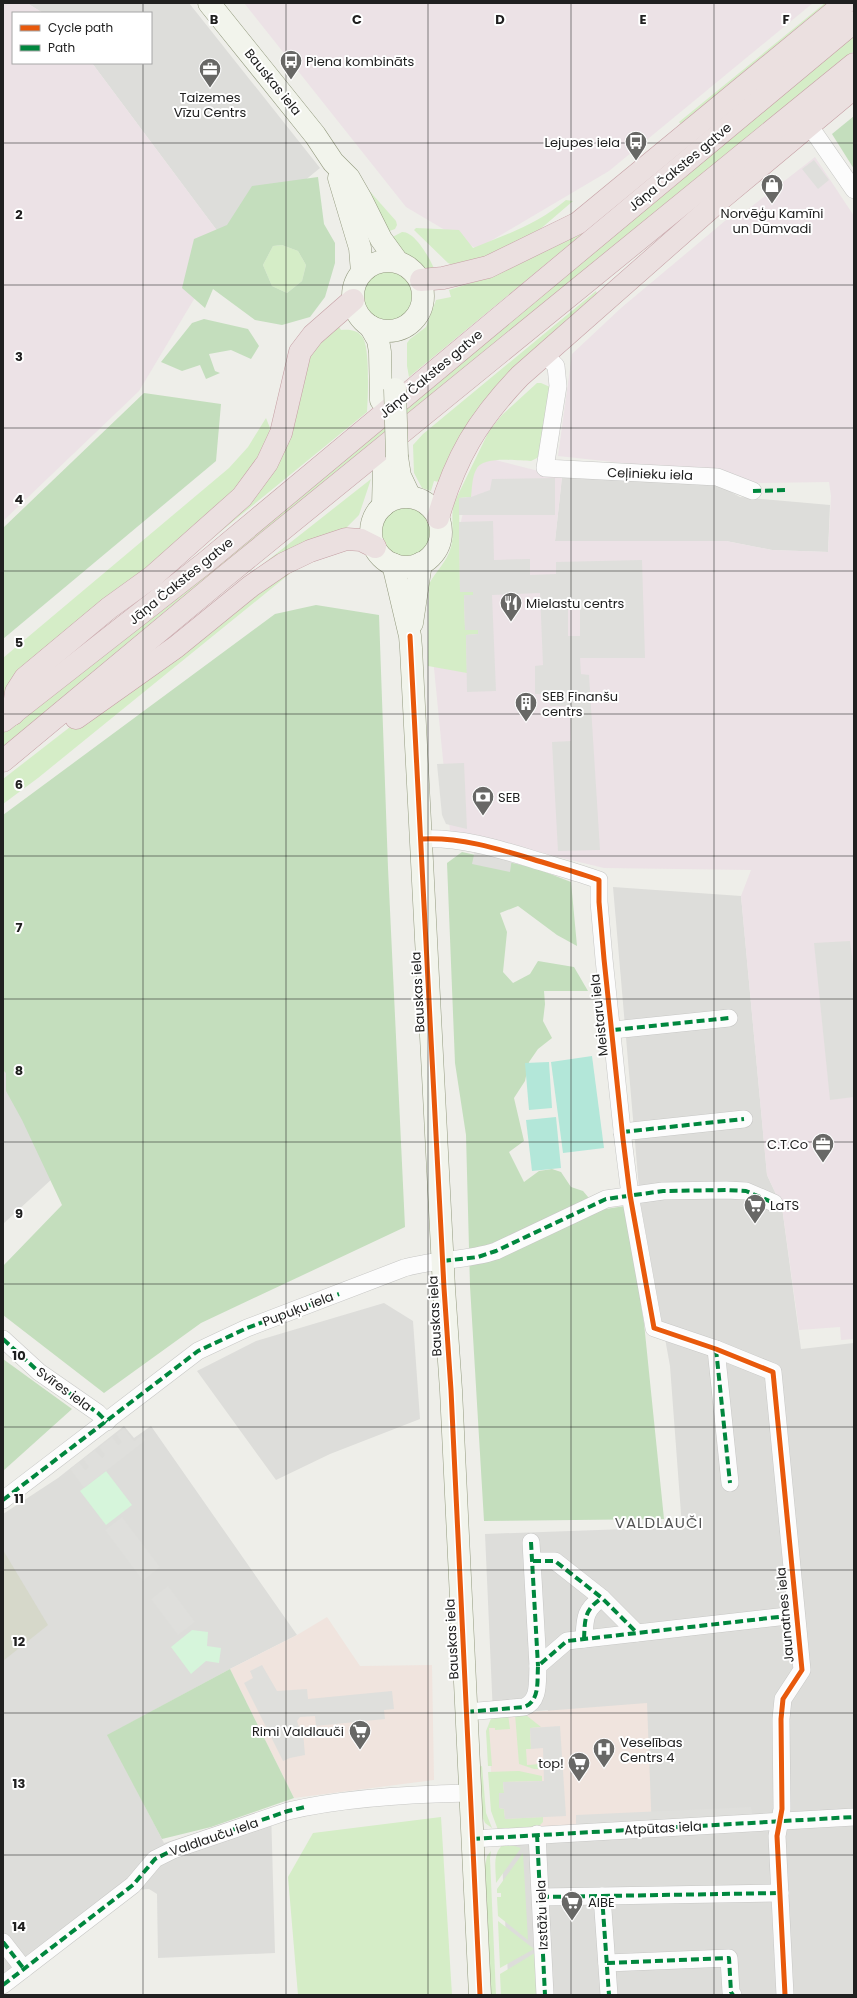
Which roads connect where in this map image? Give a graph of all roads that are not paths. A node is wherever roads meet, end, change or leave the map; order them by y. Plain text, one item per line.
1 (209, 3) edge
2 (845, 3) edge
3 (854, 22) edge
4 (854, 64) edge
5 (854, 88) edge
6 (809, 125) junction
7 (334, 162) junction
8 (854, 190) edge
9 (397, 261) junction
10 (362, 272) junction
11 (421, 280) junction
12 (353, 300) junction
13 (370, 326) junction
14 (400, 329) junction
15 (545, 355) junction
16 (388, 395) junction
17 (390, 462) junction
18 (753, 491) dead end
19 (410, 497) junction
20 (382, 506) junction
21 (438, 518) junction
22 (375, 547) junction
23 (393, 564) junction
24 (421, 564) junction
25 (410, 636) junction
26 (8, 717) edge
27 (38, 733) junction
28 (3, 762) edge
29 (422, 839) junction
30 (729, 1018) dead end
31 (613, 1030) junction
32 (744, 1118) dead end
33 (622, 1132) junction
34 (630, 1195) junction
35 (774, 1203) dead end
36 (443, 1261) junction
37 (3, 1339) edge
38 (716, 1349) junction
39 (107, 1422) junction
40 (730, 1483) dead end
41 (3, 1500) edge
42 (531, 1542) dead end
43 (533, 1561) junction
44 (602, 1598) junction
45 (796, 1615) junction
46 (637, 1633) junction
47 (584, 1639) junction
48 (538, 1666) junction
49 (466, 1712) junction
50 (470, 1793) junction
51 (854, 1817) edge
52 (778, 1822) junction
53 (537, 1834) junction
54 (472, 1838) junction
55 (780, 1893) junction
56 (602, 1896) junction
57 (541, 1897) junction
58 (3, 1942) edge
59 (607, 1963) junction
60 (24, 1969) junction
61 (3, 1985) edge
62 (480, 1995) edge
63 (545, 1995) edge
64 (609, 1995) edge
65 (733, 1995) edge
66 (785, 1995) edge

1 - 7 main road, Bauskas iela
2 - 11 highway
3 - 26 highway, Jāņa Čakstes gatve
4 - 27 highway, Jāņa Čakstes gatve
5 - 6 highway
6 - 8 street
6 - 15 highway
7 - 9 main road
7 - 10 main road
9 - 10 main road
9 - 11 main road
10 - 12 main road
11 - 14 main road
12 - 13 main road
12 - 26 highway
13 - 14 main road
13 - 16 main road
14 - 16 main road
15 - 18 street, Ceļinieku iela
15 - 21 highway
16 - 17 main road
17 - 19 main road
17 - 20 main road
19 - 20 main road
19 - 21 main road
20 - 22 main road
21 - 24 main road
22 - 23 main road
22 - 27 highway
23 - 24 main road
23 - 25 main road, Bauskas iela
24 - 25 main road, Bauskas iela
25 - 29 main road, Bauskas iela
27 - 28 highway, Jāņa Čakstes gatve
29 - 31 street, Meistaru iela
29 - 36 main road, Bauskas iela
30 - 31 street
31 - 33 street, Meistaru iela
32 - 33 street
33 - 34 street, Meistaru iela
34 - 35 street, Pupuķu iela
34 - 36 street, Pupuķu iela
34 - 38 street, Meistaru iela
36 - 39 street, Pupuķu iela
36 - 49 main road, Bauskas iela
37 - 39 street, Svīres iela
38 - 40 street
38 - 45 street, Jaunatnes iela
39 - 41 street, Pupuķu iela
42 - 43 street
43 - 44 street
43 - 48 street
44 - 46 street
44 - 47 street
45 - 46 street
45 - 52 street, Jaunatnes iela
46 - 47 street
47 - 48 street
48 - 49 street
49 - 50 main road, Bauskas iela
50 - 54 main road, Bauskas iela
50 - 60 street, Valdlauču iela
51 - 52 street, Atpūtas iela
52 - 53 street, Atpūtas iela
52 - 55 street, Jaunatnes iela
53 - 54 street, Atpūtas iela
53 - 57 street, Izstāžu iela
54 - 62 main road, Bauskas iela
55 - 56 street
55 - 66 street, Jaunatnes iela
56 - 57 street
56 - 59 street
57 - 63 street, Izstāžu iela
58 - 60 street
59 - 64 street
59 - 65 street
60 - 61 street, Valdlauču iela

